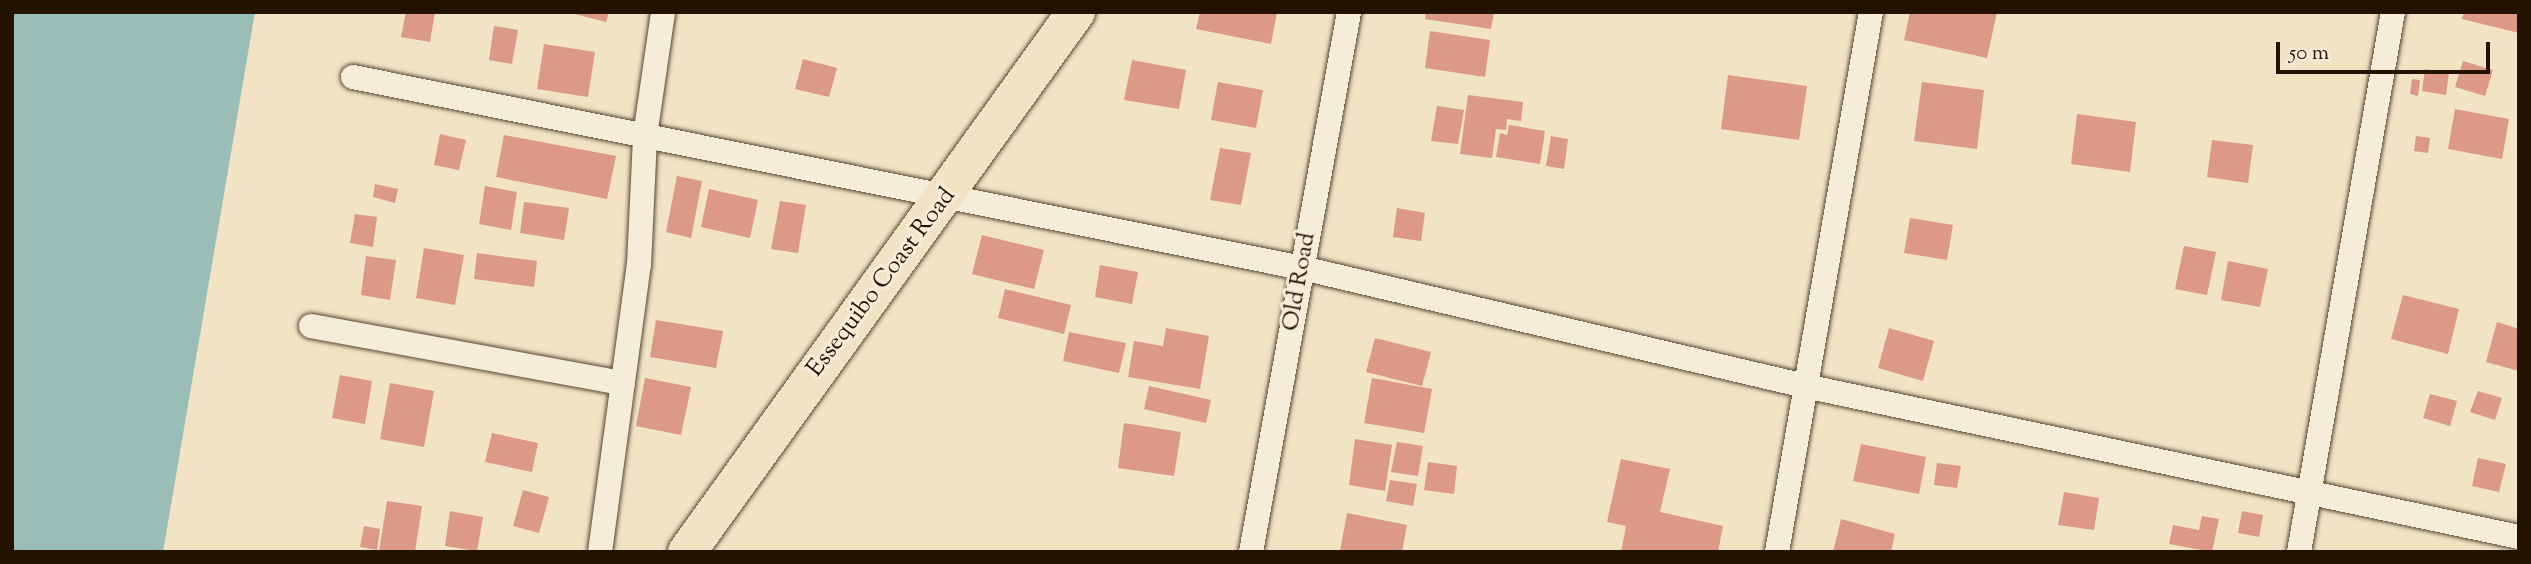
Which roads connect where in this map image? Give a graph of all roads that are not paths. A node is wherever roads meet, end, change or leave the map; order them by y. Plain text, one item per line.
1 (663, 12) edge
2 (1076, 12) edge
3 (1349, 12) edge
4 (1871, 12) edge
5 (2393, 12) edge
6 (353, 77) dead end
7 (645, 136) junction
8 (946, 200) junction
9 (1302, 268) junction
10 (311, 326) dead end
11 (623, 383) junction
12 (1805, 386) junction
13 (2309, 488) junction
14 (2519, 537) edge
15 (600, 552) edge
16 (687, 552) edge
17 (1251, 552) edge
18 (1777, 552) edge
19 (2299, 552) edge

1 - 7 street
2 - 8 main road, Essequibo Coast Road
3 - 9 street, Old Road
4 - 12 street
5 - 13 street
6 - 7 street
7 - 8 street
7 - 11 street
8 - 9 street
8 - 16 main road, Essequibo Coast Road
9 - 12 street
9 - 17 street, Old Road
10 - 11 street
11 - 15 street
12 - 13 street
12 - 18 street
13 - 14 street
13 - 19 street

